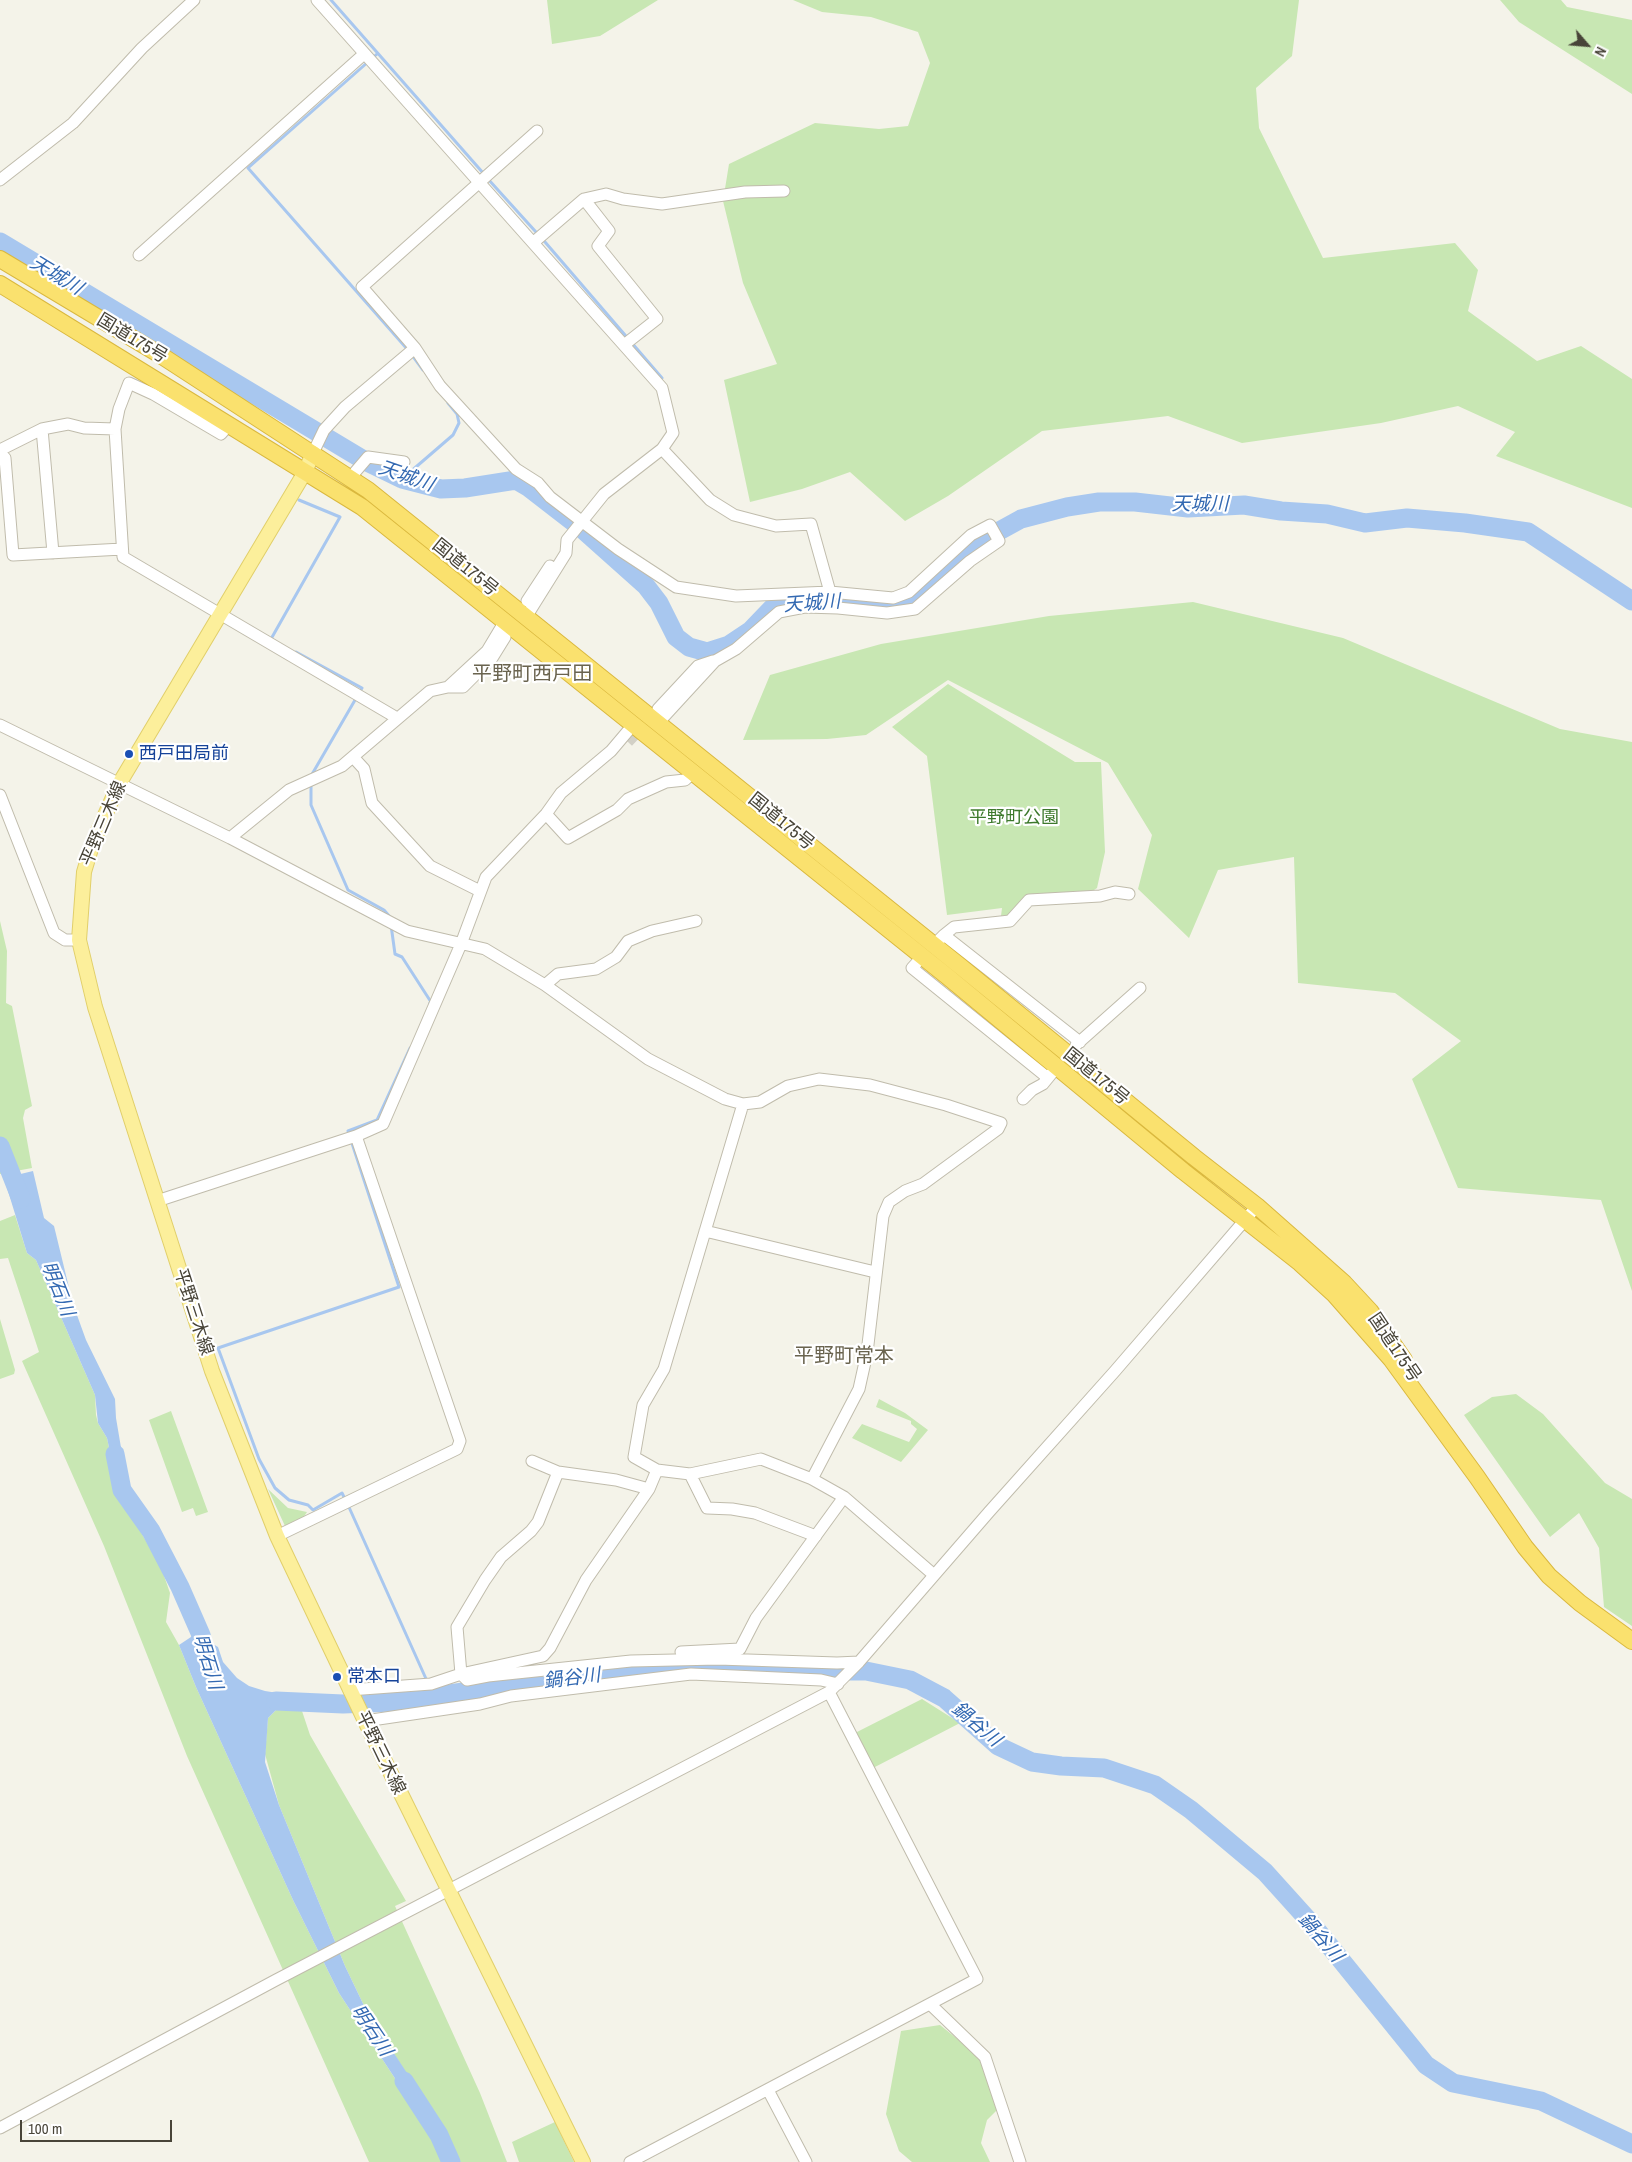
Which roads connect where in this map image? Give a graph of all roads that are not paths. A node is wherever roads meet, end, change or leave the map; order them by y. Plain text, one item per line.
1 (194, 0) edge
2 (317, 0) edge
3 (364, 54) junction
4 (537, 131) dead end
5 (0, 180) edge
6 (479, 181) junction
7 (784, 191) dead end
8 (584, 198) junction
9 (534, 242) junction
10 (139, 255) dead end
11 (0, 259) edge
12 (0, 284) edge
13 (624, 345) junction
14 (415, 348) junction
15 (228, 426) junction
16 (42, 429) junction
17 (115, 429) junction
18 (662, 449) junction
19 (0, 452) edge
20 (313, 453) junction
21 (404, 462) dead end
22 (305, 472) junction
23 (350, 478) junction
24 (582, 522) junction
25 (122, 549) junction
26 (53, 553) junction
27 (830, 592) junction
28 (804, 593) junction
29 (805, 607) junction
30 (527, 609) junction
31 (219, 614) junction
32 (505, 629) junction
33 (448, 687) junction
34 (658, 716) junction
35 (397, 718) junction
36 (0, 725) edge
37 (633, 725) junction
38 (628, 742) tunnel mouth
39 (353, 757) junction
40 (692, 773) junction
41 (576, 781) junction
42 (119, 784) junction
43 (0, 795) edge
44 (546, 814) junction
45 (230, 838) junction
46 (480, 890) junction
47 (1129, 894) dead end
48 (696, 921) dead end
49 (79, 940) junction
50 (939, 940) junction
51 (461, 944) junction
52 (545, 985) junction
53 (1140, 988) dead end
54 (1080, 1042) junction
55 (1058, 1066) junction
56 (1024, 1099) dead end
57 (743, 1104) junction
58 (356, 1136) junction
59 (157, 1201) junction
60 (1257, 1206) junction
61 (1245, 1220) junction
62 (705, 1231) junction
63 (875, 1272) junction
64 (532, 1461) dead end
65 (657, 1470) junction
66 (558, 1472) junction
67 (690, 1474) junction
68 (1478, 1477) junction
69 (812, 1479) junction
70 (649, 1489) junction
71 (844, 1497) junction
72 (278, 1536) junction
73 (816, 1536) junction
74 (934, 1575) junction
75 (1632, 1641) edge
76 (631, 1661) junction
77 (859, 1662) junction
78 (461, 1674) junction
79 (632, 1681) junction
80 (833, 1688) junction
81 (351, 1692) junction
82 (363, 1718) junction
83 (447, 1890) junction
84 (930, 2004) junction
85 (768, 2090) junction
86 (0, 2128) edge
87 (583, 2162) edge
88 (630, 2162) edge
89 (806, 2162) edge
90 (1020, 2162) edge

1 - 5 street
2 - 3 street
3 - 6 street
3 - 10 street
4 - 6 street
6 - 9 street
6 - 14 street
7 - 8 street
8 - 9 street
8 - 13 street
9 - 13 street
11 - 20 highway, 国道175号
12 - 15 highway, 国道175号
13 - 18 street
14 - 20 street
14 - 24 street
15 - 17 street
15 - 22 highway, 国道175号
16 - 17 street
16 - 19 street
16 - 26 street
17 - 25 street
18 - 24 street
18 - 27 street
19 - 26 street
20 - 22 main road, 平野三木線
20 - 23 highway, 国道175号
21 - 23 street
22 - 31 main road, 平野三木線
22 - 32 highway, 国道175号
23 - 30 highway, 国道175号
24 - 28 street
24 - 30 street
25 - 26 street
25 - 31 street
27 - 28 street
27 - 29 street
28 - 29 street
29 - 34 street
30 - 34 highway, 国道175号
31 - 35 street
31 - 42 main road, 平野三木線
32 - 33 street
32 - 33 street
32 - 37 highway, 国道175号
33 - 35 street
34 - 50 highway, 国道175号
35 - 39 street
36 - 42 street
37 - 40 highway, 国道175号
37 - 41 street
38 - 41 street
39 - 45 street
39 - 46 street
40 - 44 street
40 - 55 highway, 国道175号
41 - 44 street
42 - 45 street
42 - 49 main road, 平野三木線
43 - 49 street
44 - 46 street
45 - 51 street
46 - 51 street
47 - 50 street
48 - 52 street
49 - 59 main road, 平野三木線
50 - 54 street
50 - 55 highway, 国道175号
51 - 52 street
51 - 58 street
52 - 57 street
53 - 54 street
54 - 55 street
55 - 56 street
55 - 60 highway, 国道175号
55 - 61 highway, 国道175号
57 - 62 street
57 - 63 street
58 - 59 street
58 - 72 street
59 - 72 main road, 平野三木線
60 - 61 street
60 - 68 highway, 国道175号
61 - 68 highway, 国道175号
61 - 74 street
62 - 63 street
62 - 65 street
63 - 69 street
64 - 66 street
65 - 67 street
65 - 70 street
66 - 70 street
66 - 78 street
67 - 69 street
67 - 73 street
68 - 75 highway, 国道175号
69 - 71 street
70 - 78 street
71 - 73 street
71 - 74 street
72 - 81 main road, 平野三木線
73 - 76 street
74 - 77 street
76 - 77 street
76 - 78 street
76 - 79 street
77 - 80 street
78 - 81 street
79 - 80 street
79 - 82 street
80 - 83 street
80 - 84 street
81 - 82 main road, 平野三木線
82 - 83 main road, 平野三木線
83 - 86 street
83 - 87 main road, 平野三木線
84 - 85 street
84 - 90 street
85 - 88 street
85 - 89 street

